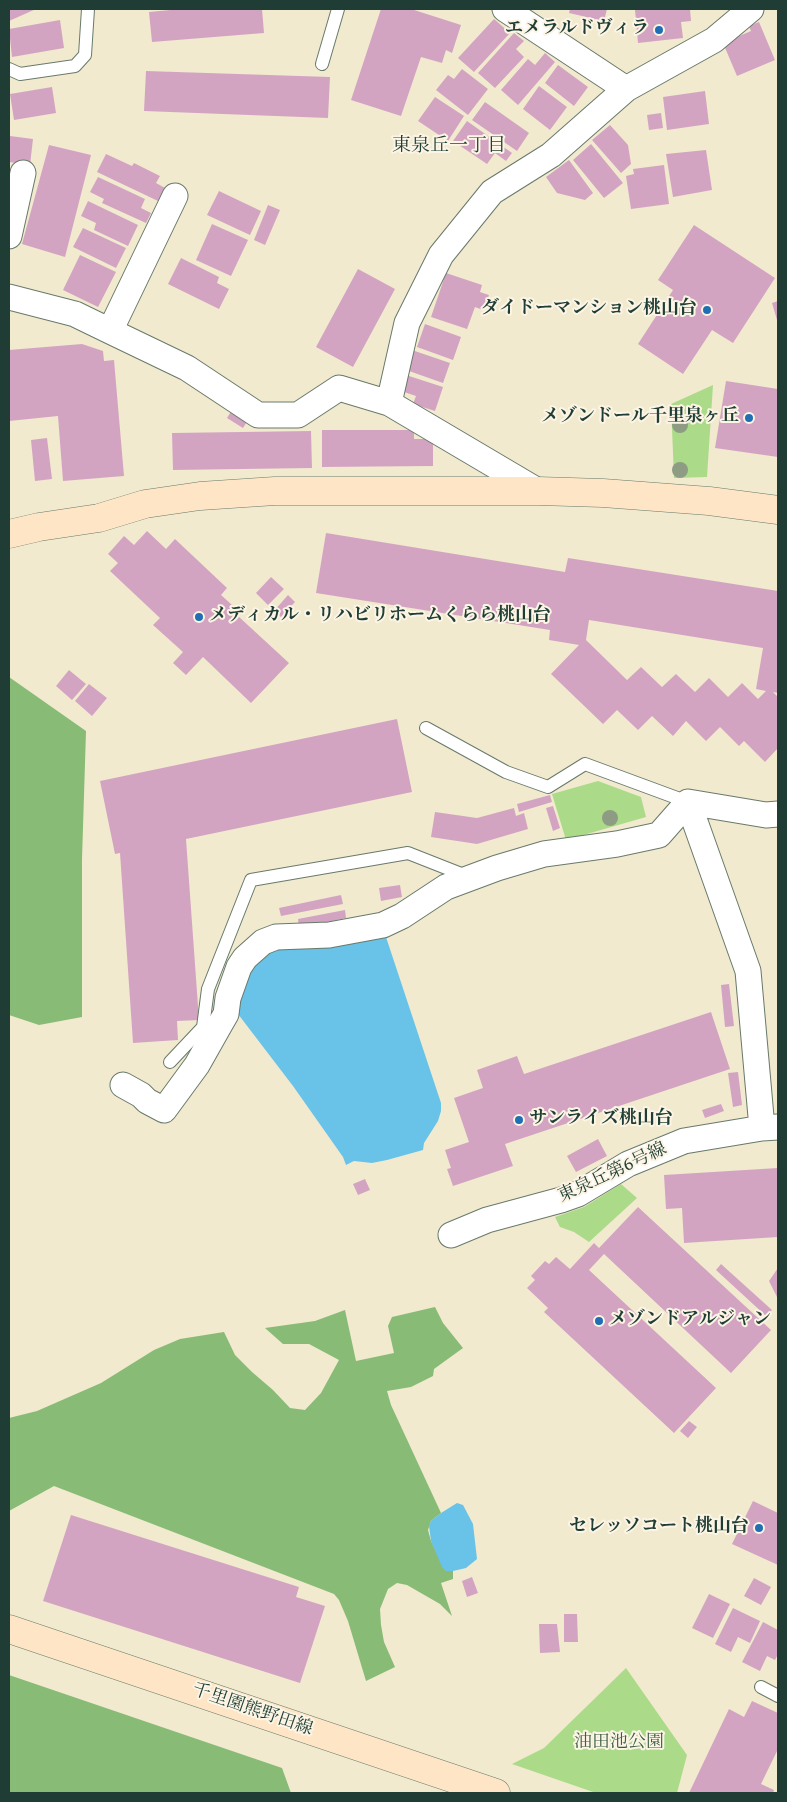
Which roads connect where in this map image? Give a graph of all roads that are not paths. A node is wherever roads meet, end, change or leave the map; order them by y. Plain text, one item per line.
1 (88, 9) edge
2 (338, 9) edge
3 (505, 9) edge
4 (751, 9) edge
5 (322, 64) dead end
6 (9, 69) edge
7 (626, 89) junction
8 (22, 173) dead end
9 (175, 196) dead end
10 (9, 236) edge
11 (9, 297) edge
12 (110, 331) junction
13 (389, 403) junction
14 (538, 491) junction
15 (778, 510) edge
16 (9, 534) edge
17 (426, 728) dead end
18 (688, 802) junction
19 (778, 814) edge
20 (469, 877) junction
21 (170, 1062) dead end
22 (123, 1085) dead end
23 (770, 1128) edge
24 (451, 1235) dead end
25 (9, 1629) edge
26 (761, 1687) dead end
27 (778, 1696) edge
28 (496, 1793) edge

1 - 6 lane
2 - 5 lane
3 - 7 street
4 - 7 street
7 - 13 street
8 - 10 street
9 - 12 street
11 - 12 street
12 - 13 street
13 - 14 street
14 - 15 street
14 - 16 street
17 - 18 lane
18 - 19 street
18 - 20 street
18 - 23 street
20 - 21 lane
20 - 22 street
23 - 24 street, 東泉丘第6号線
25 - 28 street, 千里園熊野田線
26 - 27 lane

